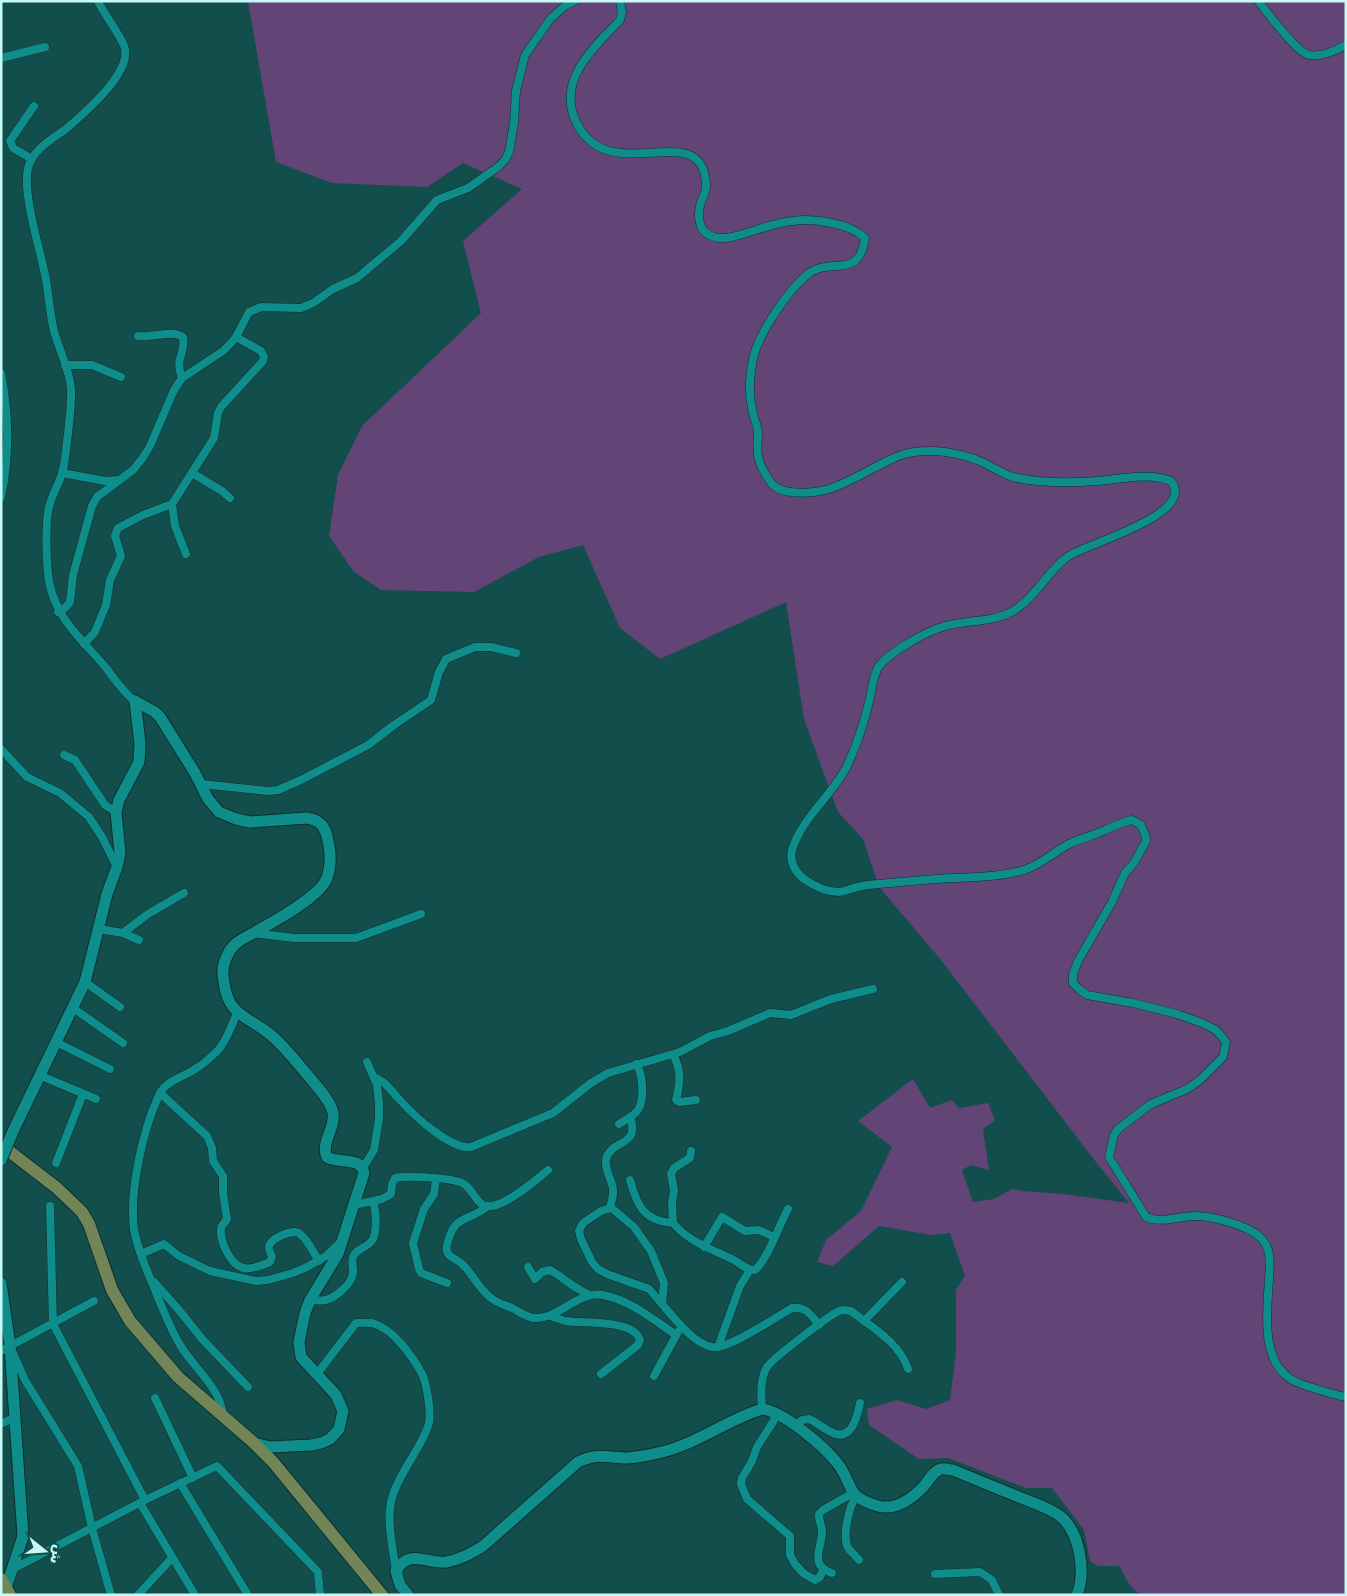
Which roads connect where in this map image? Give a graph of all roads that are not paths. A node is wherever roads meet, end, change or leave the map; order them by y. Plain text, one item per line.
1 (98, 1) edge
2 (574, 1) edge
3 (620, 1) edge
4 (1258, 1) edge
5 (1346, 46) edge
6 (45, 47) dead end
7 (1, 58) edge
8 (34, 106) dead end
9 (32, 159) junction
10 (138, 336) dead end
11 (236, 337) junction
12 (66, 365) junction
13 (1, 373) edge
14 (121, 377) dead end
15 (182, 378) junction
16 (62, 473) junction
17 (192, 473) junction
18 (119, 480) junction
19 (1, 496) edge
20 (230, 498) dead end
21 (172, 504) junction
22 (186, 554) dead end
23 (58, 612) junction
24 (84, 644) junction
25 (516, 653) dead end
26 (135, 701) junction
27 (1, 749) edge
28 (64, 755) dead end
29 (201, 784) junction
30 (116, 812) junction
31 (117, 867) junction
32 (184, 893) dead end
33 (421, 914) dead end
34 (99, 929) junction
35 (253, 933) junction
36 (123, 934) junction
37 (139, 940) dead end
38 (84, 982) junction
39 (873, 989) dead end
40 (120, 1007) dead end
41 (73, 1008) junction
42 (237, 1013) junction
43 (56, 1042) junction
44 (123, 1043) dead end
45 (673, 1055) junction
46 (367, 1062) dead end
47 (636, 1064) junction
48 (110, 1069) dead end
49 (40, 1075) junction
50 (374, 1077) junction
51 (160, 1093) junction
52 (83, 1094) junction
53 (96, 1099) dead end
54 (696, 1100) dead end
55 (630, 1117) junction
56 (619, 1124) dead end
57 (1, 1145) edge
58 (691, 1151) dead end
59 (1, 1160) edge
60 (56, 1163) dead end
61 (363, 1168) junction
62 (548, 1170) dead end
63 (436, 1179) junction
64 (630, 1180) dead end
65 (373, 1201) junction
66 (354, 1205) junction
67 (50, 1206) dead end
68 (488, 1206) junction
69 (610, 1208) junction
70 (788, 1209) dead end
71 (648, 1216) junction
72 (673, 1223) junction
73 (634, 1227) junction
74 (774, 1237) junction
75 (342, 1241) junction
76 (704, 1247) junction
77 (141, 1254) junction
78 (318, 1260) junction
79 (528, 1267) dead end
80 (750, 1270) junction
81 (150, 1277) junction
82 (902, 1282) dead end
83 (1, 1283) edge
84 (447, 1284) dead end
85 (590, 1295) junction
86 (310, 1300) junction
87 (94, 1301) dead end
88 (2, 1302) edge
89 (662, 1304) junction
90 (550, 1316) junction
91 (864, 1321) junction
92 (53, 1324) junction
93 (819, 1325) junction
94 (681, 1326) junction
95 (676, 1335) junction
96 (718, 1347) junction
97 (6, 1349) edge
98 (908, 1370) dead end
99 (317, 1374) junction
100 (601, 1374) dead end
101 (654, 1376) dead end
102 (248, 1387) dead end
103 (1346, 1397) edge
104 (155, 1398) dead end
105 (860, 1403) dead end
106 (762, 1409) junction
107 (777, 1413) junction
108 (15, 1417) junction
109 (223, 1417) junction
110 (1, 1424) edge
111 (796, 1425) junction
112 (254, 1443) junction
113 (193, 1478) junction
114 (180, 1483) junction
115 (854, 1494) junction
116 (142, 1501) junction
117 (92, 1528) junction
118 (172, 1558) junction
119 (859, 1560) dead end
120 (823, 1570) junction
121 (396, 1571) junction
122 (832, 1573) dead end
123 (935, 1574) dead end
124 (6, 1584) edge
125 (111, 1595) edge
126 (138, 1595) edge
127 (195, 1595) edge
128 (248, 1595) edge
129 (320, 1595) edge
130 (382, 1595) edge
131 (408, 1595) edge
132 (999, 1595) edge
133 (1078, 1595) edge

1 - 9 street
2 - 11 street
3 - 103 street
4 - 5 street
6 - 7 street
8 - 9 street
9 - 12 street
10 - 15 street
11 - 15 street
11 - 17 street
12 - 14 street
12 - 16 street
13 - 19 street
15 - 18 street
16 - 18 street
16 - 23 street
17 - 20 street
17 - 21 street
18 - 23 street
21 - 22 street
21 - 24 street
23 - 24 street
24 - 26 street
25 - 29 street
26 - 29 street
26 - 30 street
27 - 31 street
28 - 30 street
29 - 35 street
30 - 31 street
31 - 34 street
32 - 36 street
33 - 35 street
34 - 36 street
34 - 38 street
35 - 42 street
36 - 37 street
38 - 40 street
38 - 41 street
39 - 45 street
41 - 43 street
41 - 44 street
42 - 51 street
42 - 61 street
43 - 48 street
43 - 49 street
45 - 47 street
45 - 54 street
46 - 50 street
47 - 50 street
47 - 55 street
49 - 52 street
49 - 59 street, bridge
50 - 61 street
51 - 77 street
51 - 78 street
52 - 53 street
52 - 60 street
55 - 56 street
55 - 69 street
57 - 109 main road
58 - 72 street
61 - 66 street
62 - 68 street
63 - 65 street
63 - 68 street
63 - 84 street
64 - 71 street
65 - 66 street
65 - 86 street
66 - 75 street
67 - 92 street
68 - 90 street
69 - 73 street
69 - 89 street
70 - 74 street
71 - 72 street
71 - 73 street
72 - 76 street
73 - 89 street
74 - 76 street
74 - 80 street
75 - 78 street
75 - 86 street
76 - 80 street
77 - 78 street
77 - 81 street
79 - 85 street
80 - 96 street
81 - 102 street
81 - 109 street
82 - 91 street
83 - 88 street
85 - 90 street
85 - 95 street
86 - 99 street
87 - 92 street
88 - 97 street
89 - 94 street
90 - 100 street
91 - 93 street
91 - 98 street
92 - 97 street
92 - 116 street
93 - 96 street
93 - 106 street
94 - 95 street
94 - 96 street
95 - 101 street
97 - 108 street
97 - 117 street
99 - 112 street
99 - 121 street
104 - 113 street
105 - 111 street
106 - 107 street
106 - 121 street
107 - 111 street
107 - 120 street
108 - 110 street
108 - 124 street
109 - 112 main road
111 - 115 street
112 - 130 main road
113 - 114 street
113 - 129 street
114 - 116 street
114 - 128 street
115 - 119 street
115 - 120 street
115 - 133 street
116 - 117 street
116 - 118 street
117 - 124 street
117 - 125 street
118 - 126 street
118 - 127 street
120 - 122 street
121 - 131 street
123 - 132 street

